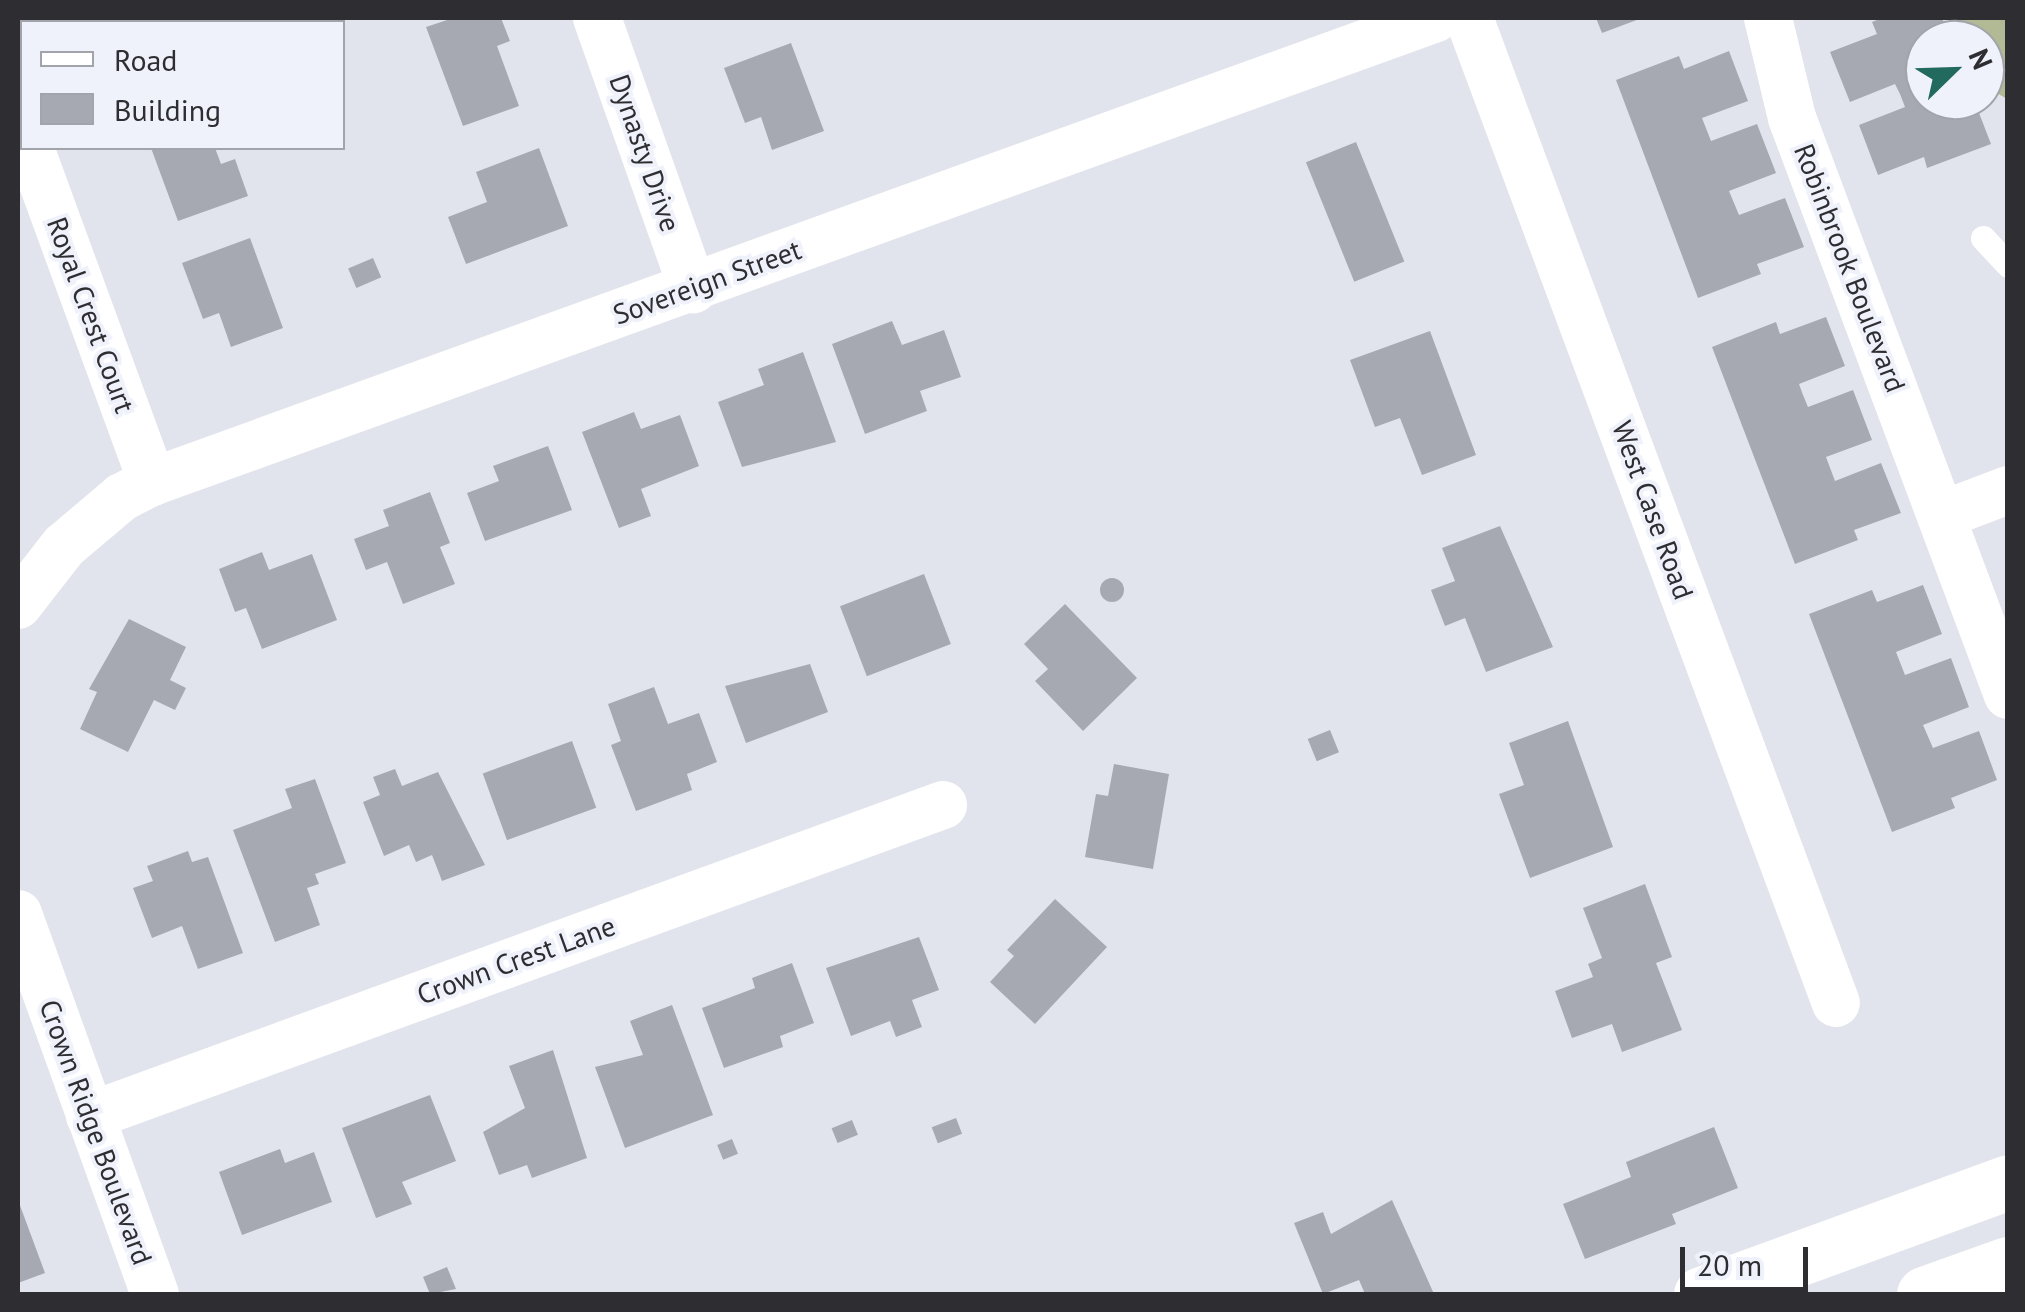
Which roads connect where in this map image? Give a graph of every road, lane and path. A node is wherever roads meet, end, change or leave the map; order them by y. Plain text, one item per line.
1 (597, 18) edge
2 (1436, 18) edge
3 (1470, 18) edge
4 (1768, 18) edge
5 (31, 150) edge
6 (1983, 238) dead end
7 (2008, 265) edge
8 (693, 288) junction
9 (152, 482) junction
10 (2008, 490) edge
11 (1946, 514) junction
12 (18, 605) edge
13 (2008, 695) edge
14 (943, 805) dead end
15 (18, 914) edge
16 (1836, 1003) dead end
17 (90, 1116) junction
18 (2008, 1182) edge
19 (2008, 1264) edge
20 (155, 1294) edge
21 (1701, 1294) edge
22 (1924, 1294) edge

1 - 8 street, Dynasty Drive
2 - 8 street, Sovereign Street
3 - 16 street, West Case Road
4 - 11 street, Robinbrook Boulevard
5 - 9 street, Royal Crest Court
6 - 7 lane
8 - 9 street, Sovereign Street
9 - 12 street, Sovereign Street
10 - 11 street
11 - 13 street, Robinbrook Boulevard
14 - 17 street, Crown Crest Lane
15 - 17 street, Crown Ridge Boulevard
17 - 20 street, Crown Ridge Boulevard
18 - 21 main road
19 - 22 main road

